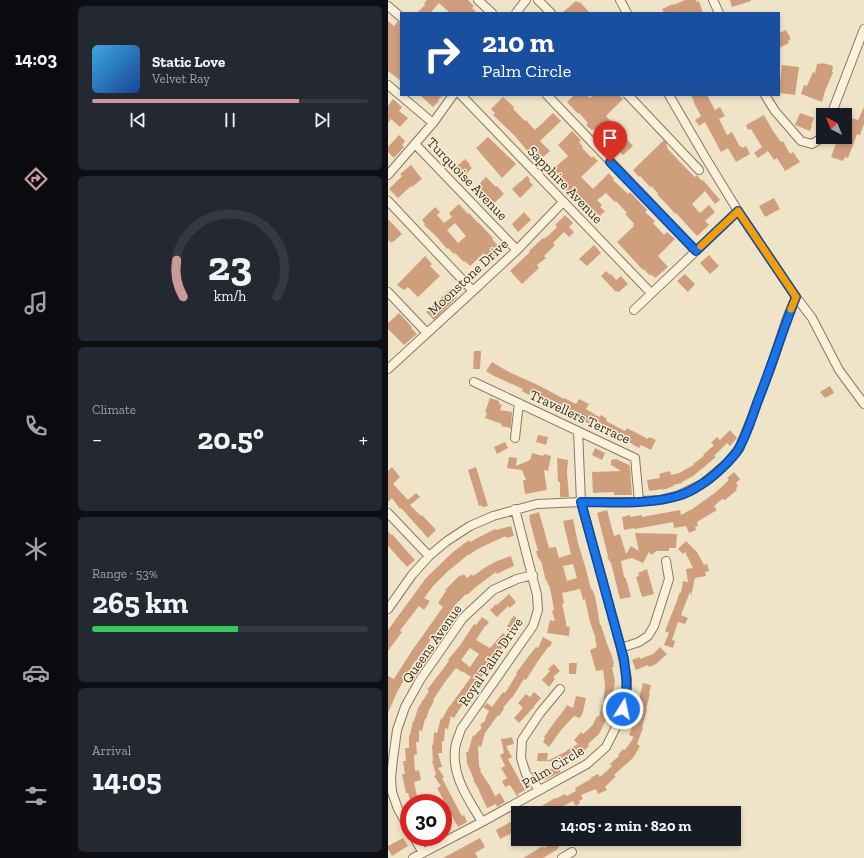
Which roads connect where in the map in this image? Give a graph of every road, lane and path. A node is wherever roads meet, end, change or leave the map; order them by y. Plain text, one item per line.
1 (478, 0) edge
2 (526, 0) edge
3 (538, 0) edge
4 (620, 0) edge
5 (713, 0) edge
6 (388, 6) edge
7 (491, 12) edge
8 (517, 12) edge
9 (550, 12) edge
10 (626, 12) edge
11 (719, 12) edge
12 (400, 17) edge
13 (864, 29) edge
14 (388, 85) edge
15 (400, 95) edge
16 (401, 96) edge
17 (452, 96) edge
18 (462, 96) edge
19 (548, 96) edge
20 (629, 96) edge
21 (670, 96) edge
22 (765, 96) edge
23 (834, 108) edge
24 (433, 123) junction
25 (816, 141) edge
26 (415, 144) junction
27 (389, 170) edge
28 (699, 170) dead end
29 (388, 201) edge
30 (563, 202) junction
31 (738, 211) junction
32 (517, 250) junction
33 (696, 251) junction
34 (474, 291) junction
35 (388, 292) edge
36 (651, 293) junction
37 (796, 297) junction
38 (634, 310) dead end
39 (427, 333) junction
40 (388, 368) edge
41 (474, 382) dead end
42 (519, 403) junction
43 (864, 404) edge
44 (578, 431) junction
45 (515, 438) dead end
46 (639, 501) junction
47 (581, 502) junction
48 (515, 509) junction
49 (388, 513) edge
50 (429, 556) junction
51 (666, 561) dead end
52 (533, 576) junction
53 (388, 609) edge
54 (621, 648) junction
55 (560, 689) dead end
56 (540, 790) junction
57 (400, 812) edge
58 (482, 822) junction
59 (420, 846) edge
60 (572, 852) dead end
61 (424, 853) junction
62 (413, 858) edge
63 (562, 858) edge

1 - 7 street
2 - 8 street
3 - 9 street
4 - 10 street
5 - 11 street
6 - 12 street
13 - 23 street
14 - 15 street
16 - 24 street
17 - 24 street
18 - 30 street, Sapphire Avenue
19 - 33 street
20 - 28 street
21 - 31 street
22 - 25 street
24 - 26 street
26 - 27 street
26 - 32 street, Turquoise Avenue
29 - 34 street
30 - 32 street, Moonstone Drive
30 - 36 street, Sapphire Avenue
31 - 33 street
31 - 37 street
32 - 34 street, Moonstone Drive
33 - 36 street
34 - 39 street, Moonstone Drive
35 - 39 street
36 - 38 street
37 - 43 street
37 - 46 street
39 - 40 street, Moonstone Drive
41 - 42 street, Travellers Terrace
42 - 44 street, Travellers Terrace
42 - 45 street
44 - 46 street, Travellers Terrace
44 - 47 street, Palm Circle
46 - 47 street
47 - 48 street
47 - 54 street, Palm Circle
48 - 50 street
48 - 52 street, Royal Palm Drive
49 - 50 street
50 - 53 street
51 - 54 street
52 - 57 street, Queens Avenue
52 - 58 street, Royal Palm Drive
54 - 56 street, Palm Circle
55 - 56 street
56 - 58 street, Palm Circle
58 - 61 street, Palm Circle
59 - 61 street
60 - 63 street
61 - 62 street, Palm Circle

